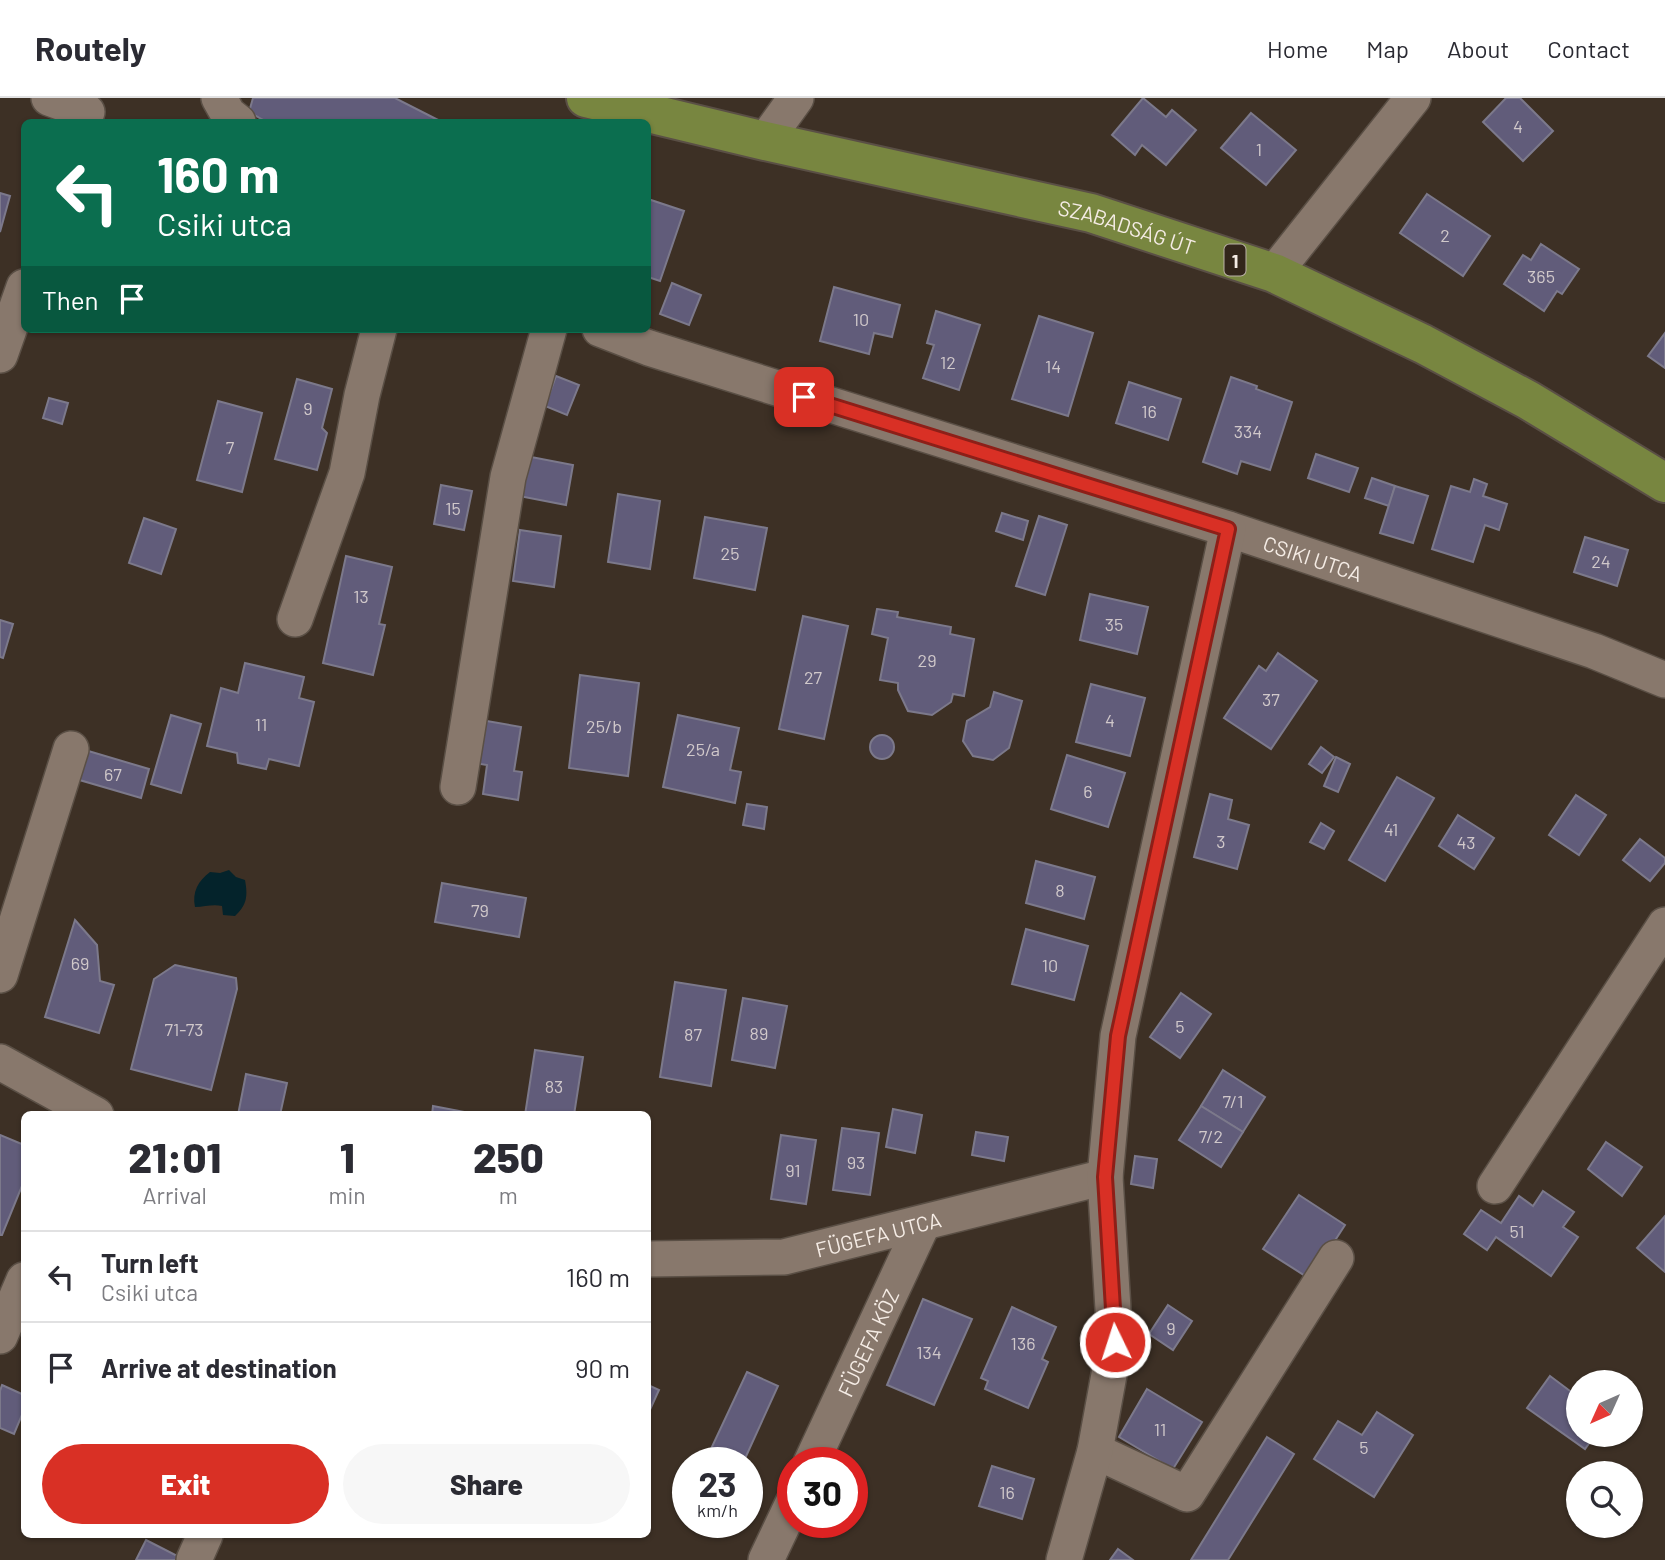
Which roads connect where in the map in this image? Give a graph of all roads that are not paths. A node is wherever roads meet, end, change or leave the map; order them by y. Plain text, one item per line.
1 (49, 98) edge
2 (219, 98) edge
3 (586, 98) edge
4 (796, 98) edge
5 (1413, 98) edge
6 (88, 111) edge
7 (234, 119) edge
8 (765, 141) junction
9 (1274, 273) junction
10 (21, 295) edge
11 (378, 333) edge
12 (548, 333) edge
13 (610, 333) edge
14 (0, 355) edge
15 (1665, 484) edge
16 (1228, 529) junction
17 (295, 618) dead end
18 (1665, 680) edge
19 (71, 749) dead end
20 (458, 787) dead end
21 (1665, 925) edge
22 (0, 975) edge
23 (0, 1062) edge
24 (89, 1111) edge
25 (1105, 1177) junction
26 (1495, 1186) dead end
27 (923, 1223) junction
28 (1336, 1258) dead end
29 (651, 1259) edge
30 (21, 1287) edge
31 (0, 1336) edge
32 (818, 1447) edge
33 (1095, 1451) junction
34 (777, 1537) edge
35 (204, 1538) edge
36 (194, 1560) edge
37 (766, 1560) edge
38 (1064, 1560) edge

1 - 6 street
2 - 7 street
3 - 8 main road, SZABADSÁG ÚT / 1
4 - 8 street
5 - 9 street
8 - 9 main road, SZABADSÁG ÚT / 1
9 - 15 main road, SZABADSÁG ÚT / 1
10 - 14 street
11 - 17 street
12 - 20 street
13 - 16 street, CSIKI UTCA
16 - 18 street, CSIKI UTCA
16 - 25 street
19 - 22 street
21 - 26 street
23 - 24 street
25 - 27 street, FÜGEFA UTCA
25 - 33 street
27 - 29 street, FÜGEFA UTCA
27 - 32 street, FÜGEFA KÖZ
28 - 33 street
30 - 31 street
33 - 38 street
34 - 37 street
35 - 36 street

